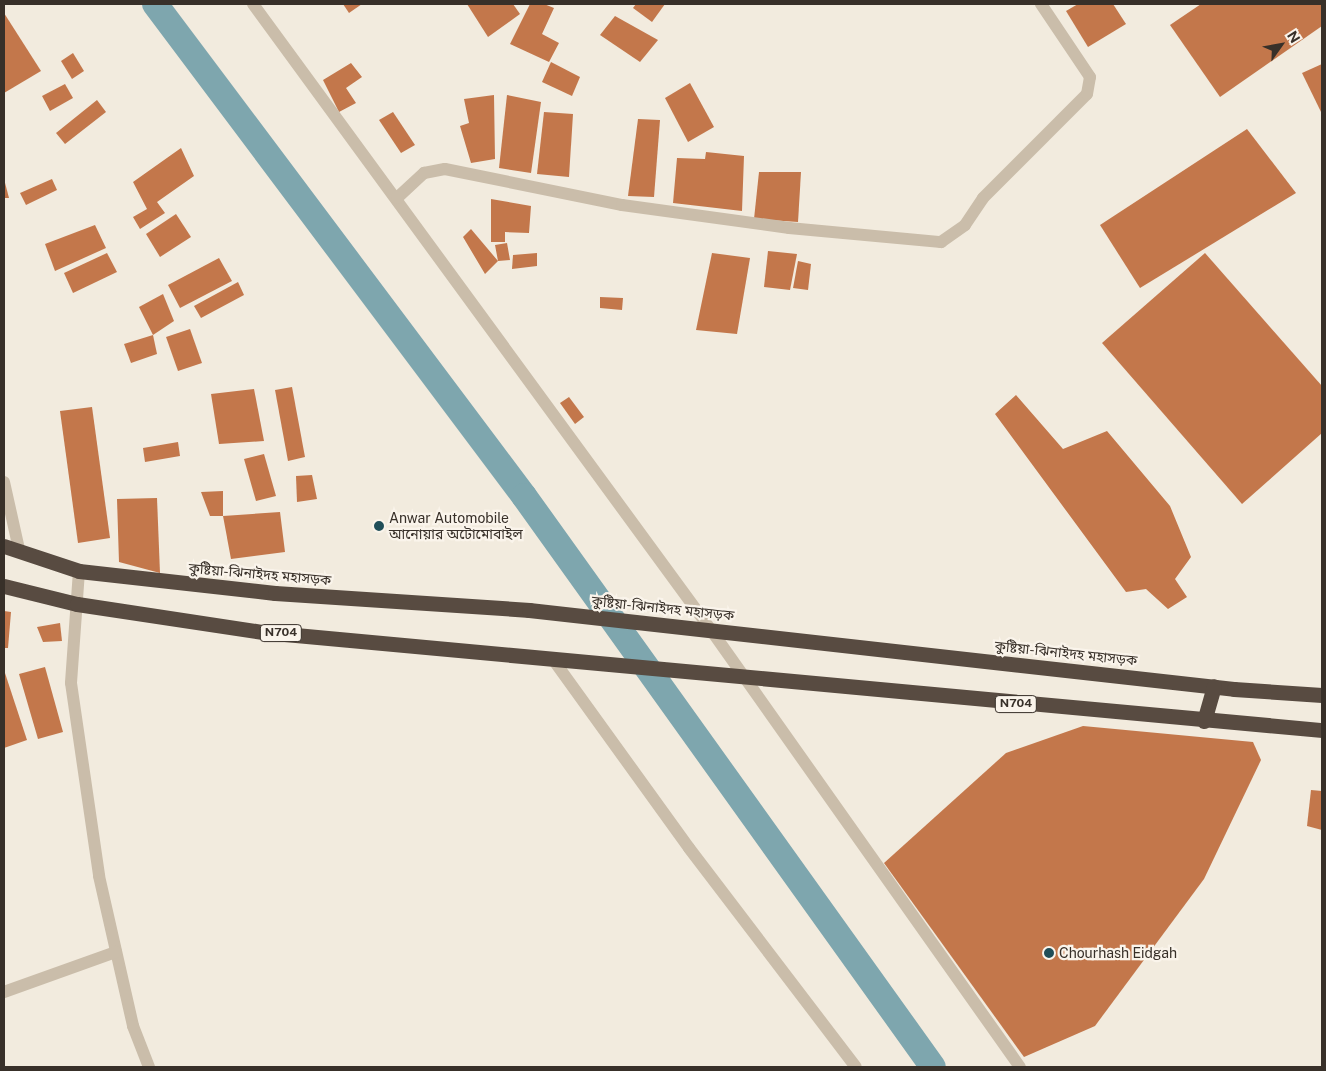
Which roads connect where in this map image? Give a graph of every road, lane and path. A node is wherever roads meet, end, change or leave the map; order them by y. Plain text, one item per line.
1 (253, 4) edge
2 (1041, 4) edge
3 (397, 198) junction
4 (4, 482) edge
5 (11, 548) edge
6 (79, 571) junction
7 (4, 586) edge
8 (76, 604) junction
9 (711, 630) junction
10 (557, 658) junction
11 (744, 678) junction
12 (1214, 686) junction
13 (1322, 695) edge
14 (1204, 721) junction
15 (1322, 730) edge
16 (116, 952) junction
17 (4, 992) edge
18 (148, 1067) edge
19 (856, 1067) edge
20 (1020, 1067) edge

1 - 3 street
2 - 3 street
3 - 9 street
4 - 5 street
5 - 6 highway, কুষ্টিয়া-ঝিনাইদহ মহাসড়ক
6 - 8 street
6 - 9 highway, কুষ্টিয়া-ঝিনাইদহ মহাসড়ক
7 - 8 highway, N704
8 - 10 highway, N704
8 - 16 street
9 - 11 street
9 - 12 highway, কুষ্টিয়া-ঝিনাইদহ মহাসড়ক
10 - 11 highway, N704
10 - 19 street
11 - 14 highway, N704
11 - 20 street
12 - 13 highway, কুষ্টিয়া-ঝিনাইদহ মহাসড়ক
12 - 14 highway
14 - 15 highway, N704
16 - 17 street
16 - 18 street

